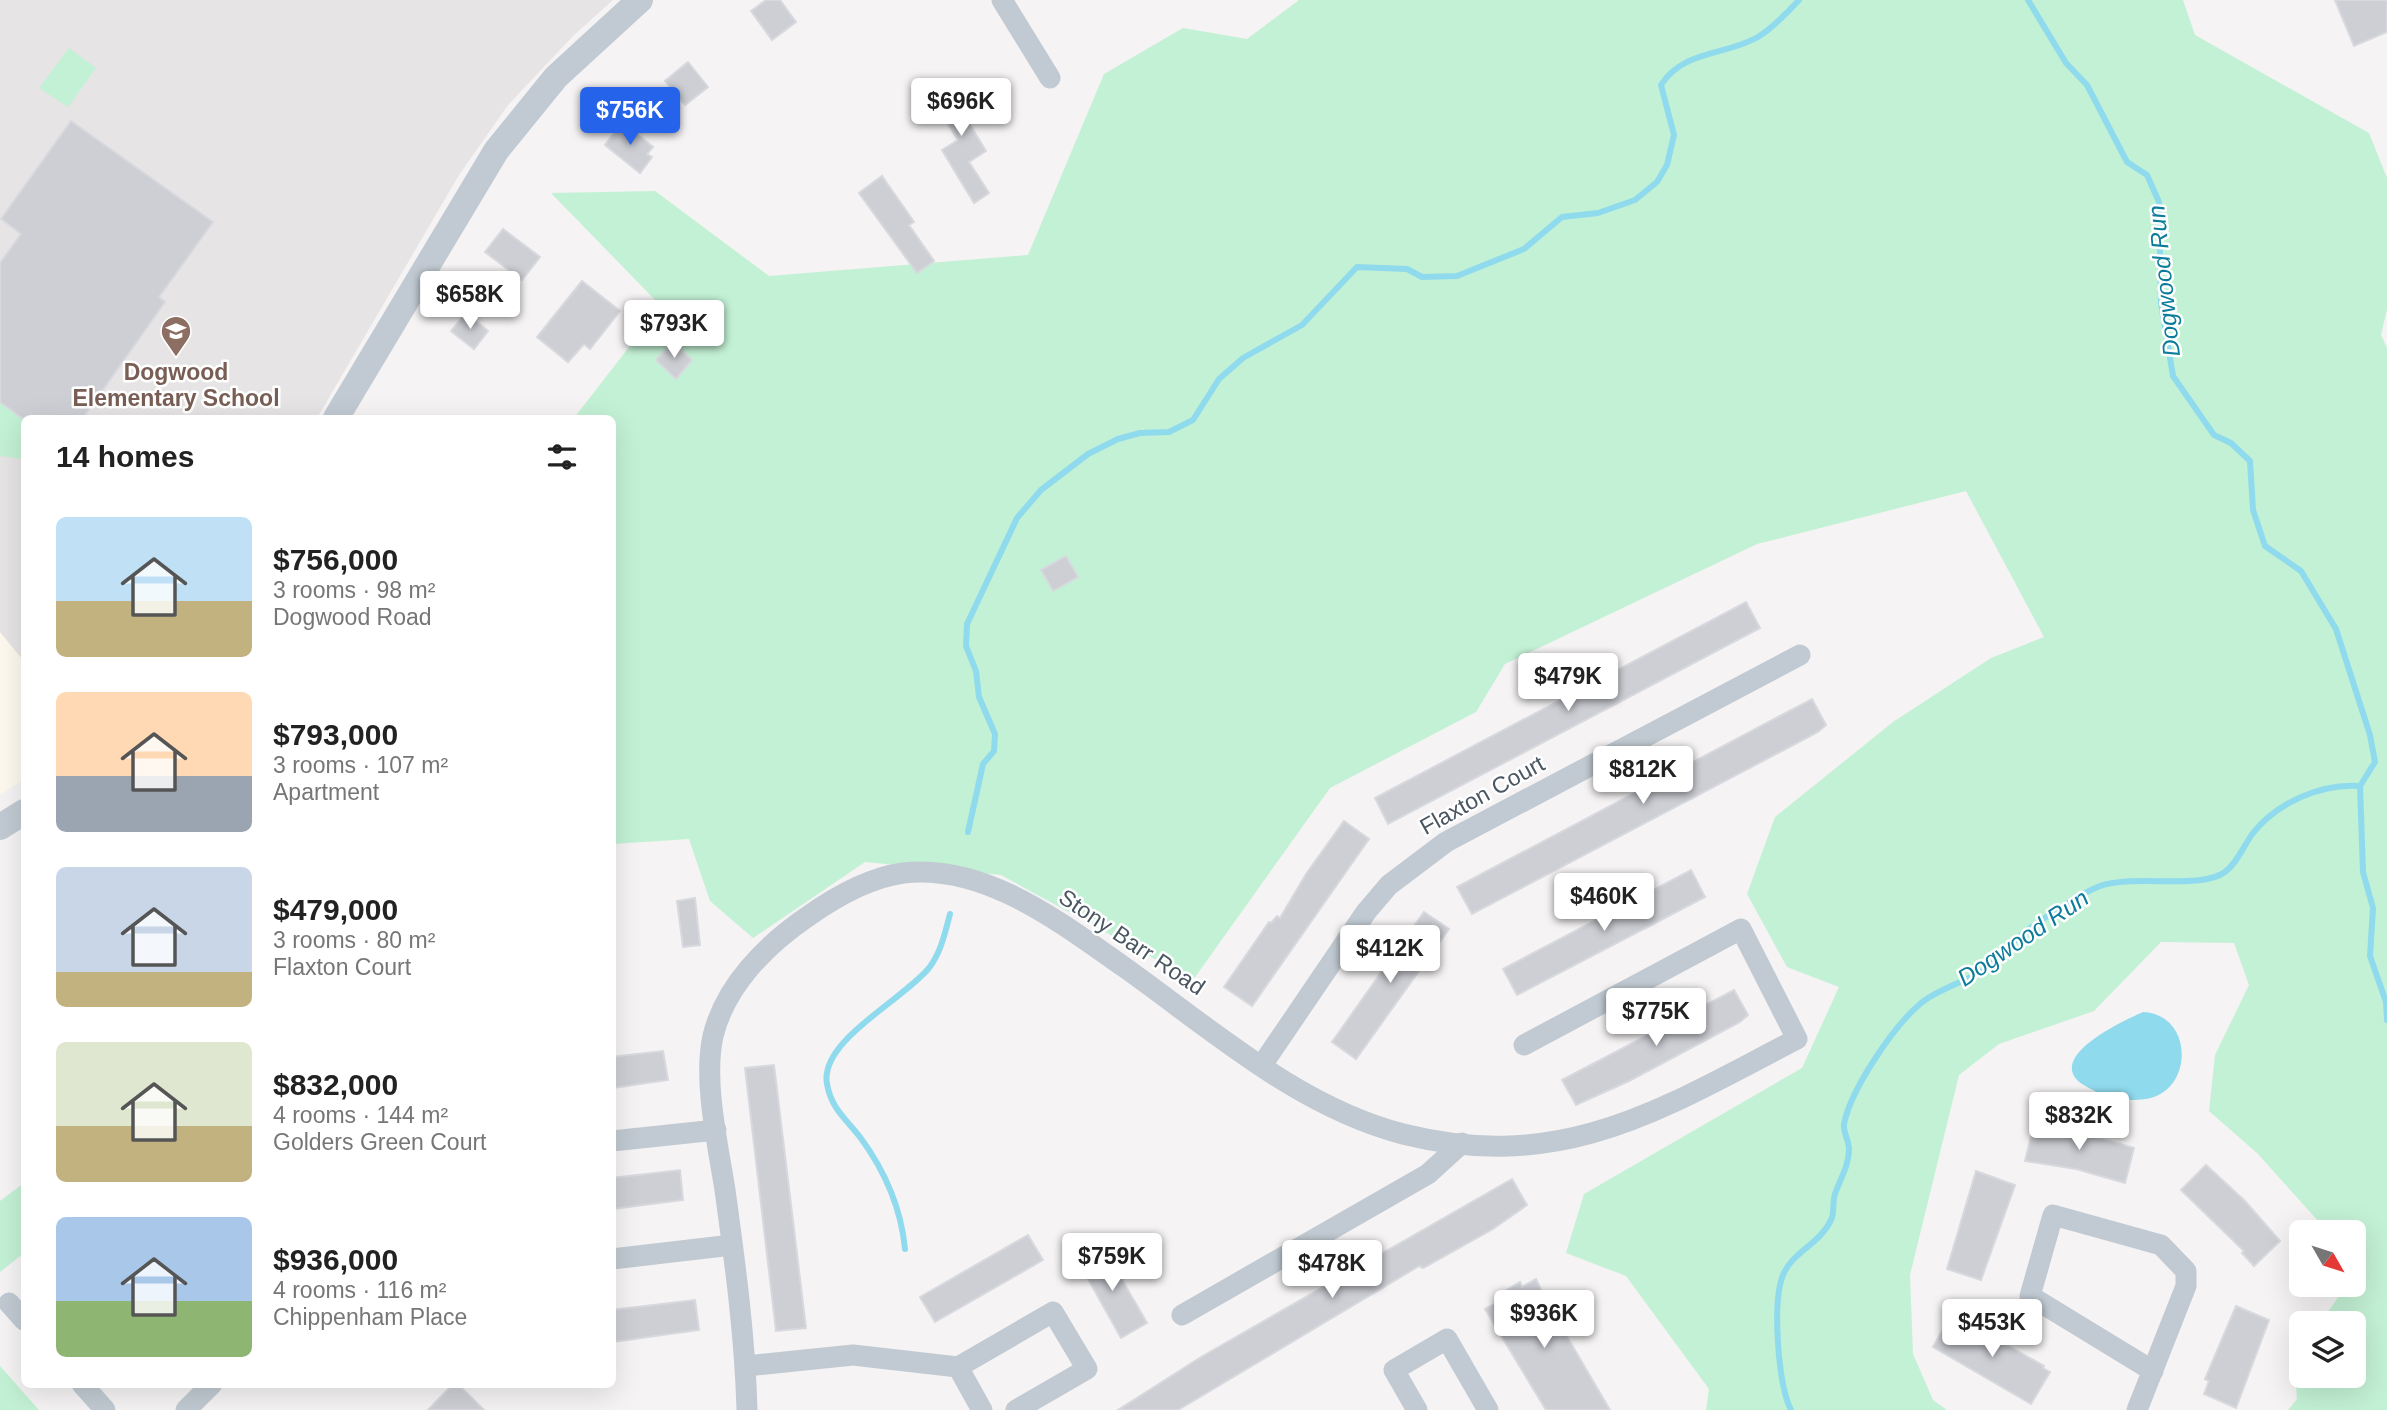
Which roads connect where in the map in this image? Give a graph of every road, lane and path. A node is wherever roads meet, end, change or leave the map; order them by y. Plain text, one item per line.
1 (640, 0) edge
2 (1002, 0) edge
3 (1050, 78) dead end
4 (338, 415) edge
5 (1800, 655) dead end
6 (21, 814) edge
7 (0, 827) edge
8 (1524, 1045) dead end
9 (1262, 1065) junction
10 (716, 1130) junction
11 (616, 1141) edge
12 (1462, 1143) junction
13 (732, 1245) junction
14 (616, 1259) edge
15 (9, 1303) dead end
16 (1182, 1315) dead end
17 (21, 1317) edge
18 (746, 1366) junction
19 (958, 1367) junction
20 (2153, 1371) junction
21 (86, 1388) edge
22 (208, 1388) edge
23 (105, 1410) edge
24 (186, 1410) edge
25 (747, 1410) edge
26 (982, 1410) edge
27 (1016, 1410) edge
28 (1417, 1410) edge
29 (1488, 1410) edge
30 (2137, 1410) edge

1 - 4 street
2 - 3 street
5 - 9 street, Flaxton Court
6 - 7 street
8 - 12 street, Stony Barr Road
9 - 10 street, Stony Barr Road
9 - 12 street, Stony Barr Road
10 - 11 street
10 - 13 street, Stony Barr Road
12 - 16 street
13 - 14 street
13 - 18 street, Stony Barr Road
15 - 17 street
18 - 19 street
18 - 25 street, Stony Barr Road
19 - 26 street
19 - 27 street
20 - 20 street
20 - 30 street
21 - 23 street
22 - 24 street
28 - 29 street

